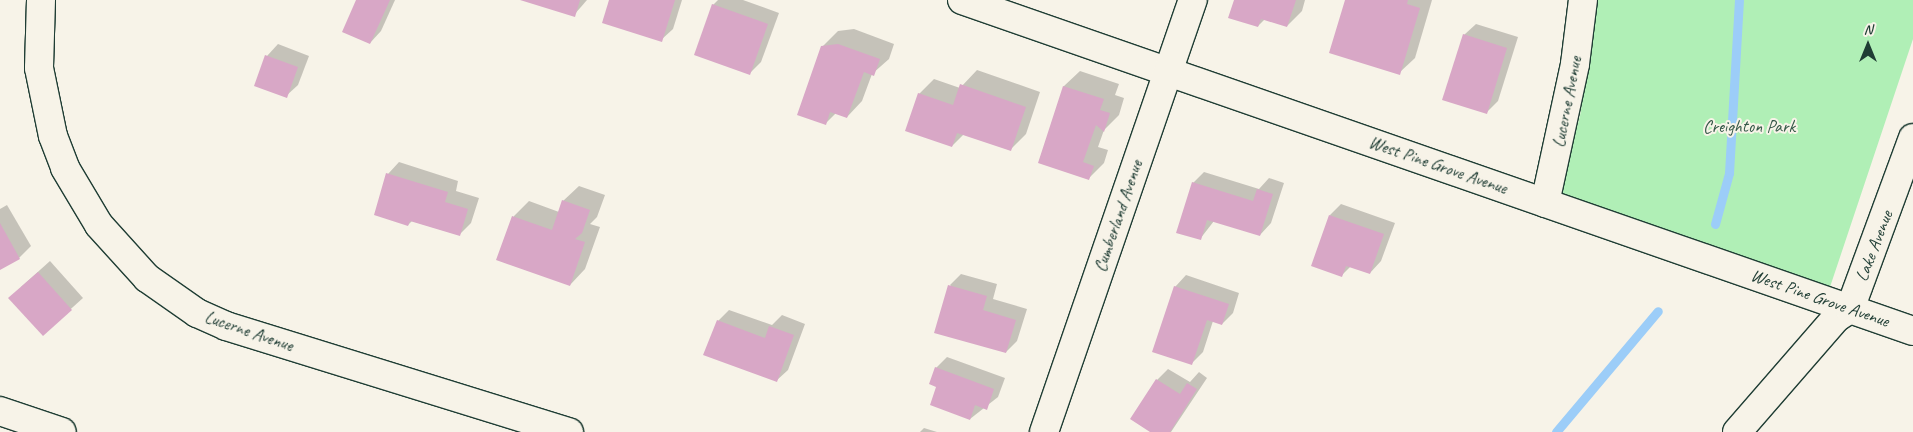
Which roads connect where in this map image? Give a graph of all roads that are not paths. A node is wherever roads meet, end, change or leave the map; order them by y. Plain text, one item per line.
1 (41, 0) edge
2 (962, 0) edge
3 (1193, 0) edge
4 (1583, 0) edge
5 (1167, 71) junction
6 (1913, 138) edge
7 (1545, 203) junction
8 (1850, 309) junction
9 (1913, 331) edge
10 (0, 411) edge
11 (62, 432) edge
12 (569, 432) edge
13 (1044, 432) edge
14 (1738, 432) edge

1 - 12 street, Lucerne Avenue
2 - 5 street, West Pine Grove Avenue
3 - 5 street, Cumberland Avenue
4 - 7 street, Lucerne Avenue
5 - 7 street, West Pine Grove Avenue
5 - 13 street, Cumberland Avenue
6 - 8 street, Lake Avenue
7 - 8 street, West Pine Grove Avenue
8 - 9 street, West Pine Grove Avenue
8 - 14 street
10 - 11 street

